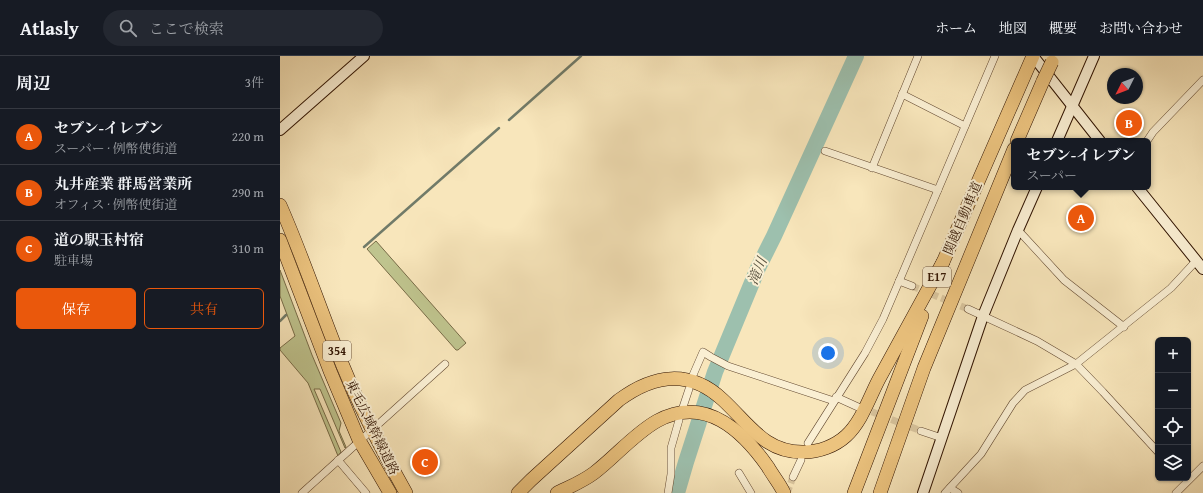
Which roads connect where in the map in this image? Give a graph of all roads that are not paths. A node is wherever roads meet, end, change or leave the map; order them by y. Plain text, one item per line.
1 (364, 56) edge
2 (918, 56) edge
3 (995, 56) edge
4 (1094, 56) edge
5 (1031, 59) edge
6 (1054, 59) edge
7 (1203, 80) edge
8 (902, 94) junction
9 (1073, 106) junction
10 (965, 126) junction
11 (280, 130) edge
12 (1018, 138) edge
13 (1058, 138) edge
14 (1098, 138) edge
15 (1149, 138) edge
16 (825, 151) dead end
17 (1011, 156) edge
18 (872, 168) junction
19 (938, 190) junction
20 (1036, 190) edge
21 (1139, 190) edge
22 (280, 205) edge
23 (1018, 230) junction
24 (280, 240) edge
25 (1196, 261) junction
26 (943, 262) junction
27 (1203, 269) edge
28 (899, 281) junction
29 (912, 286) tunnel mouth
30 (968, 308) tunnel mouth
31 (983, 316) junction
32 (1124, 326) junction
33 (445, 364) dead end
34 (1076, 364) junction
35 (691, 382) junction
36 (835, 399) junction
37 (858, 407) tunnel mouth
38 (682, 413) junction
39 (371, 430) junction
40 (921, 430) tunnel mouth
41 (942, 438) junction
42 (359, 440) junction
43 (808, 443) dead end
44 (1155, 449) edge
45 (338, 460) junction
46 (801, 460) dead end
47 (1203, 466) edge
48 (739, 473) dead end
49 (1191, 475) edge
50 (793, 477) tunnel mouth
51 (1183, 481) edge
52 (947, 491) edge
53 (302, 493) edge
54 (366, 493) edge
55 (390, 493) edge
56 (406, 493) edge
57 (518, 493) edge
58 (557, 493) edge
59 (668, 493) edge
60 (751, 493) edge
61 (784, 493) edge
62 (854, 493) edge
63 (880, 493) edge
64 (923, 493) edge
65 (958, 493) edge
66 (1176, 493) edge

1 - 11 street
2 - 8 street
3 - 10 street
4 - 9 street
5 - 9 street
5 - 26 highway, 関越自動車道 / E17
6 - 12 highway, bridge
7 - 15 street
8 - 10 street
8 - 18 street
9 - 13 street
9 - 14 street
10 - 19 street
16 - 18 street
17 - 63 highway, 関越自動車道 / E17
18 - 19 street
19 - 28 street
20 - 23 street
21 - 25 street
22 - 39 highway, 東毛広域幹線道路 / 354
23 - 31 street
23 - 32 street
24 - 42 highway, 東毛広域幹線道路 / 354
25 - 27 street
25 - 32 street
26 - 35 highway
26 - 62 highway, 関越自動車道 / E17
28 - 29 street
28 - 36 street
30 - 31 street
31 - 34 street
31 - 41 street
32 - 34 street
33 - 39 street
34 - 44 street
34 - 52 street
35 - 36 street
35 - 38 street
35 - 57 highway
36 - 37 street
36 - 43 street
38 - 58 highway
38 - 59 street
38 - 61 highway
39 - 42 street
39 - 56 highway, 東毛広域幹線道路 / 354
40 - 41 street
41 - 64 street
42 - 45 street
42 - 55 highway, 東毛広域幹線道路 / 354
45 - 53 street
45 - 54 street
46 - 50 street
47 - 49 street
48 - 60 street
51 - 66 street
52 - 65 street

